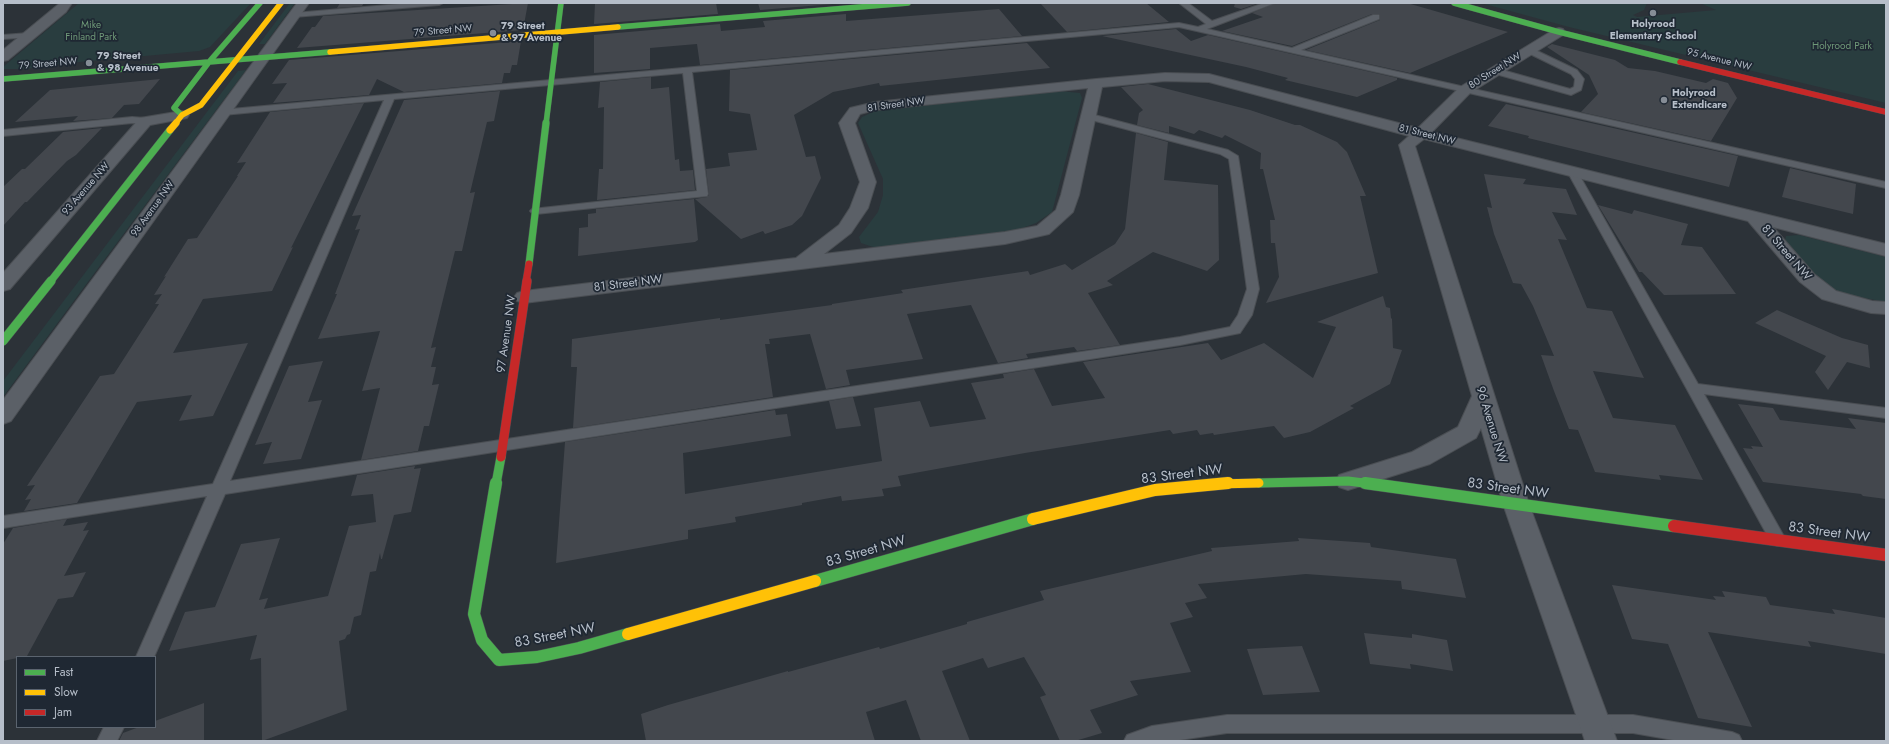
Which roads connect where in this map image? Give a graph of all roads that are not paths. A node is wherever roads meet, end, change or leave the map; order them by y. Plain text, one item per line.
1 (66, 3) edge
2 (260, 3) edge
3 (281, 3) edge
4 (429, 3) edge
5 (439, 3) edge
6 (562, 3) edge
7 (908, 3) edge
8 (1183, 3) edge
9 (1271, 3) edge
10 (1454, 3) edge
11 (298, 9) edge
12 (1376, 17) dead end
13 (1212, 25) junction
14 (1199, 29) junction
15 (557, 32) junction
16 (1559, 32) junction
17 (29, 36) junction
18 (3, 37) edge
19 (1294, 50) junction
20 (1529, 50) junction
21 (3, 57) edge
22 (263, 57) junction
23 (236, 59) junction
24 (209, 62) junction
25 (687, 70) junction
26 (1495, 71) junction
27 (3, 79) edge
28 (550, 82) junction
29 (1096, 83) junction
30 (1465, 90) junction
31 (390, 97) junction
32 (223, 112) junction
33 (1886, 112) edge
34 (182, 115) junction
35 (1087, 116) junction
36 (145, 121) junction
37 (3, 133) edge
38 (1421, 134) junction
39 (1572, 171) junction
40 (1886, 185) edge
41 (536, 211) junction
42 (1755, 218) junction
43 (1886, 250) edge
44 (803, 262) junction
45 (3, 285) edge
46 (524, 297) junction
47 (1886, 308) edge
48 (3, 341) edge
49 (1692, 388) junction
50 (1482, 398) junction
51 (1886, 413) edge
52 (3, 416) edge
53 (503, 445) junction
54 (1348, 481) junction
55 (219, 489) junction
56 (1516, 504) junction
57 (3, 522) edge
58 (1778, 540) junction
59 (1886, 555) edge
60 (145, 656) edge
61 (499, 660) joint
62 (114, 728) edge
63 (1597, 733) edge
64 (108, 741) edge
65 (1134, 741) edge
66 (1732, 741) edge

1 - 17 street
2 - 24 street
3 - 23 street
4 - 5 lane
4 - 11 lane
6 - 15 street, 97 Avenue NW
7 - 15 street, 79 Street NW
8 - 13 lane
9 - 13 lane
10 - 16 street, 95 Avenue NW
11 - 22 street, 98 Avenue NW
12 - 19 lane
13 - 14 lane
14 - 19 lane
14 - 25 lane
15 - 22 street, 79 Street NW
15 - 28 street, 97 Avenue NW
16 - 20 street, 80 Street NW
16 - 33 street, 95 Avenue NW
17 - 18 lane
17 - 21 street
19 - 30 lane
20 - 26 street, 80 Street NW
20 - 26 lane
22 - 23 street, 79 Street NW
22 - 32 street, 98 Avenue NW
23 - 24 street, 79 Street NW
23 - 34 street
24 - 27 street, 79 Street NW
24 - 34 street
25 - 28 lane
25 - 41 lane
26 - 30 street, 80 Street NW
28 - 31 lane
28 - 41 street, 97 Avenue NW
29 - 35 street, 81 Street NW
29 - 38 street, 81 Street NW
29 - 44 street, 81 Street NW
30 - 38 street, 80 Street NW
30 - 40 lane
31 - 32 lane
31 - 55 lane
32 - 52 street, 98 Avenue NW
34 - 36 street
34 - 48 street
35 - 44 street, 81 Street NW
35 - 53 lane
36 - 37 lane
36 - 45 street, 93 Avenue NW
38 - 39 street, 81 Street NW
38 - 50 street, 96 Avenue NW
39 - 42 street, 81 Street NW
39 - 49 lane
41 - 46 street, 97 Avenue NW
42 - 43 street, 81 Street NW
42 - 47 street, 81 Street NW
44 - 46 street, 81 Street NW
46 - 53 street, 97 Avenue NW
49 - 51 lane
49 - 58 lane
50 - 54 street
50 - 56 street, 96 Avenue NW
53 - 55 lane
53 - 61 street, 97 Avenue NW
54 - 56 street, 83 Street NW
54 - 61 street, 83 Street NW
55 - 57 lane
55 - 60 lane
56 - 58 street, 83 Street NW
56 - 63 street, 96 Avenue NW
58 - 59 street, 83 Street NW
62 - 64 lane
63 - 65 lane
63 - 66 lane

